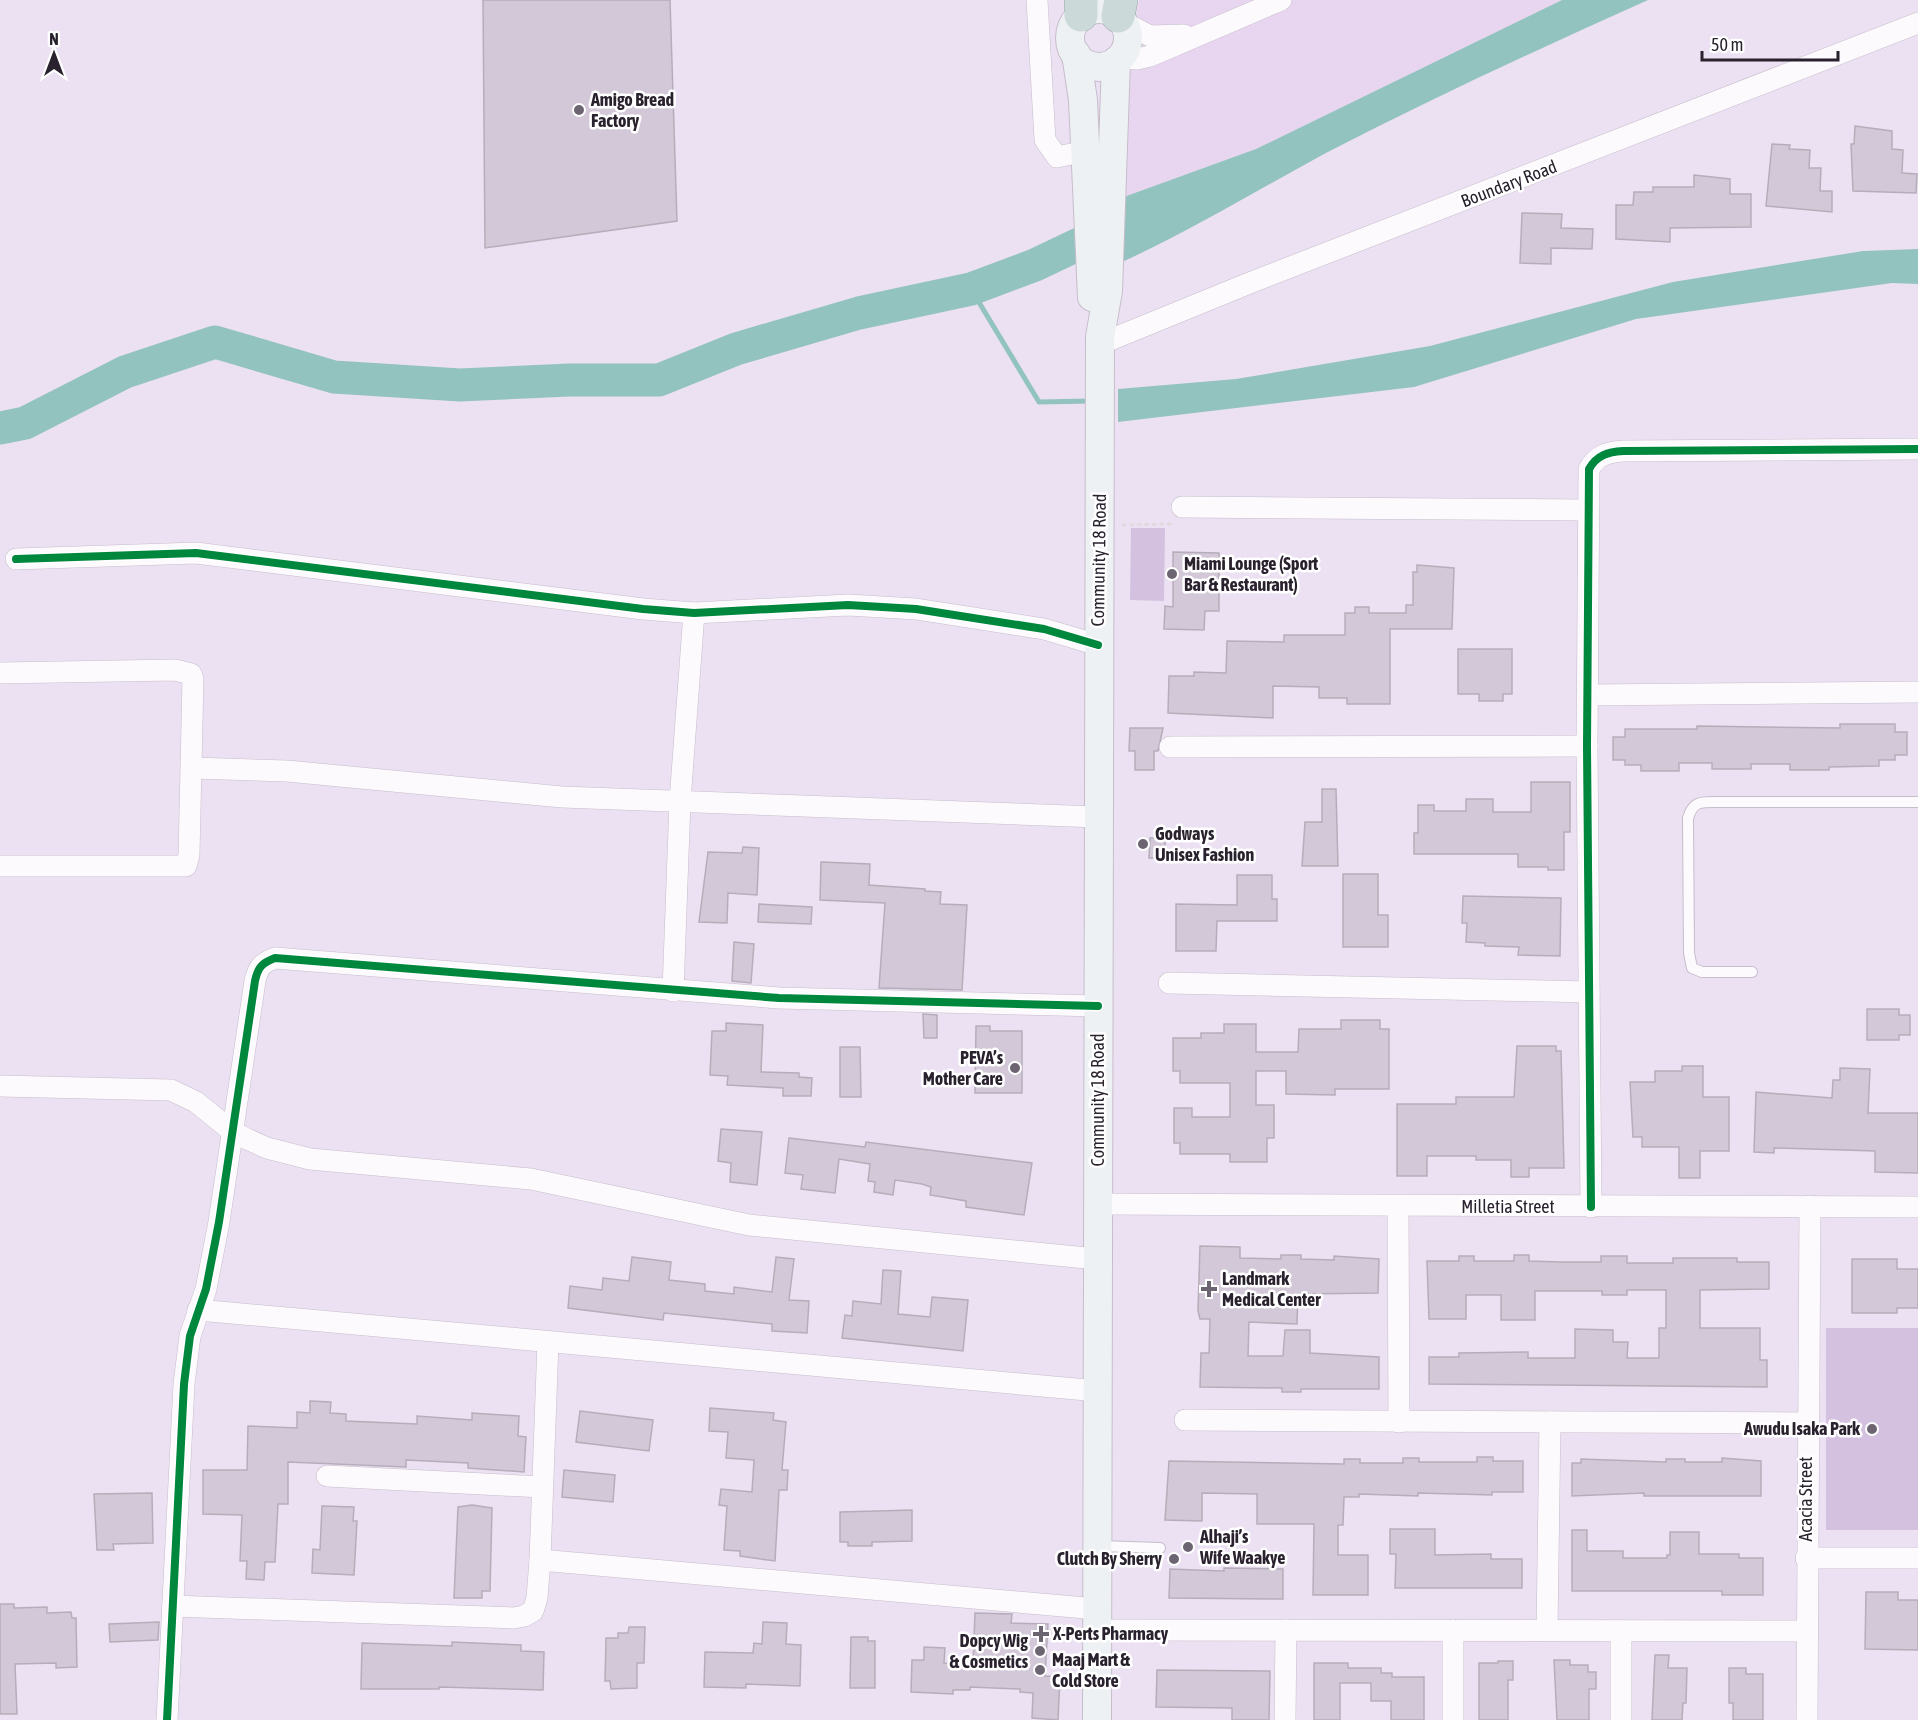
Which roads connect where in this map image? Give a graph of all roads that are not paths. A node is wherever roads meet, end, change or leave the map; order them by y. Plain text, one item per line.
1 (1037, 0) edge
2 (1281, 0) edge
3 (1081, 8) edge
4 (1120, 13) edge
5 (1918, 23) edge
6 (1202, 32) junction
7 (1076, 54) junction
8 (1118, 59) junction
9 (1095, 164) junction
10 (1100, 341) junction
11 (1918, 449) edge
12 (1182, 507) road end
13 (1587, 510) junction
14 (16, 559) dead end
15 (694, 613) junction
16 (1098, 645) junction
17 (0, 673) edge
18 (1918, 692) edge
19 (1588, 695) junction
20 (1587, 746) junction
21 (1170, 747) dead end
22 (192, 768) junction
23 (680, 801) junction
24 (1918, 802) edge
25 (1098, 817) junction
26 (0, 866) edge
27 (1752, 972) dead end
28 (1169, 983) dead end
29 (673, 990) junction
30 (1589, 992) junction
31 (1098, 1006) junction
32 (0, 1086) edge
33 (233, 1132) junction
34 (1097, 1204) junction
35 (1810, 1206) junction
36 (1398, 1207) junction
37 (1591, 1207) junction
38 (1918, 1207) edge
39 (1097, 1259) junction
40 (198, 1310) junction
41 (549, 1342) junction
42 (1098, 1391) junction
43 (1185, 1420) dead end
44 (1400, 1422) junction
45 (1550, 1422) junction
46 (1807, 1423) junction
47 (327, 1476) dead end
48 (542, 1486) junction
49 (1097, 1546) junction
50 (1160, 1548) dead end
51 (1806, 1558) junction
52 (1918, 1558) edge
53 (540, 1560) junction
54 (173, 1606) junction
55 (1097, 1620) junction
56 (1286, 1630) junction
57 (1453, 1630) junction
58 (1547, 1630) junction
59 (1621, 1631) junction
60 (1807, 1631) junction
61 (167, 1720) edge
62 (1097, 1720) edge
63 (1285, 1720) edge
64 (1453, 1720) edge
65 (1621, 1720) edge
66 (1807, 1720) edge

1 - 9 street
2 - 6 street
3 - 4 main road
3 - 7 main road
4 - 6 street
4 - 8 main road
5 - 10 street, Boundary Road
6 - 8 street
7 - 8 main road
7 - 9 main road, Community 18 Road
8 - 9 main road, Community 18 Road
9 - 10 main road, Community 18 Road
10 - 16 main road, Community 18 Road
11 - 13 street
12 - 13 street
13 - 19 street
14 - 15 street
15 - 16 street
15 - 23 street
16 - 25 main road, Community 18 Road
17 - 22 street
18 - 19 street
19 - 20 street
20 - 21 street
20 - 30 street
22 - 23 street
22 - 26 street
23 - 25 street
23 - 29 street
24 - 27 lane
25 - 31 main road, Community 18 Road
28 - 30 street
29 - 31 street
29 - 33 street
30 - 37 street
31 - 34 main road, Community 18 Road
32 - 33 street
33 - 39 street
33 - 40 street
34 - 36 street, Milletia Street
34 - 39 main road, Community 18 Road
35 - 37 street, Milletia Street
35 - 38 street, Milletia Street
35 - 46 street, Acacia Street
36 - 37 street, Milletia Street
36 - 44 street
39 - 42 main road, Community 18 Road
40 - 41 street
40 - 54 street
41 - 42 street
41 - 48 street
42 - 49 main road, Community 18 Road
43 - 44 street
44 - 45 street
45 - 46 street
45 - 58 street
46 - 51 street, Acacia Street
47 - 48 street
48 - 53 street
49 - 50 lane
49 - 55 main road, Community 18 Road
51 - 52 street
51 - 60 street, Acacia Street
53 - 54 street
53 - 55 street
54 - 61 street
55 - 56 street
55 - 62 main road, Community 18 Road
56 - 57 street
56 - 63 street
57 - 58 street
57 - 64 street
58 - 59 street
59 - 60 street
59 - 65 street
60 - 66 street, Acacia Street

